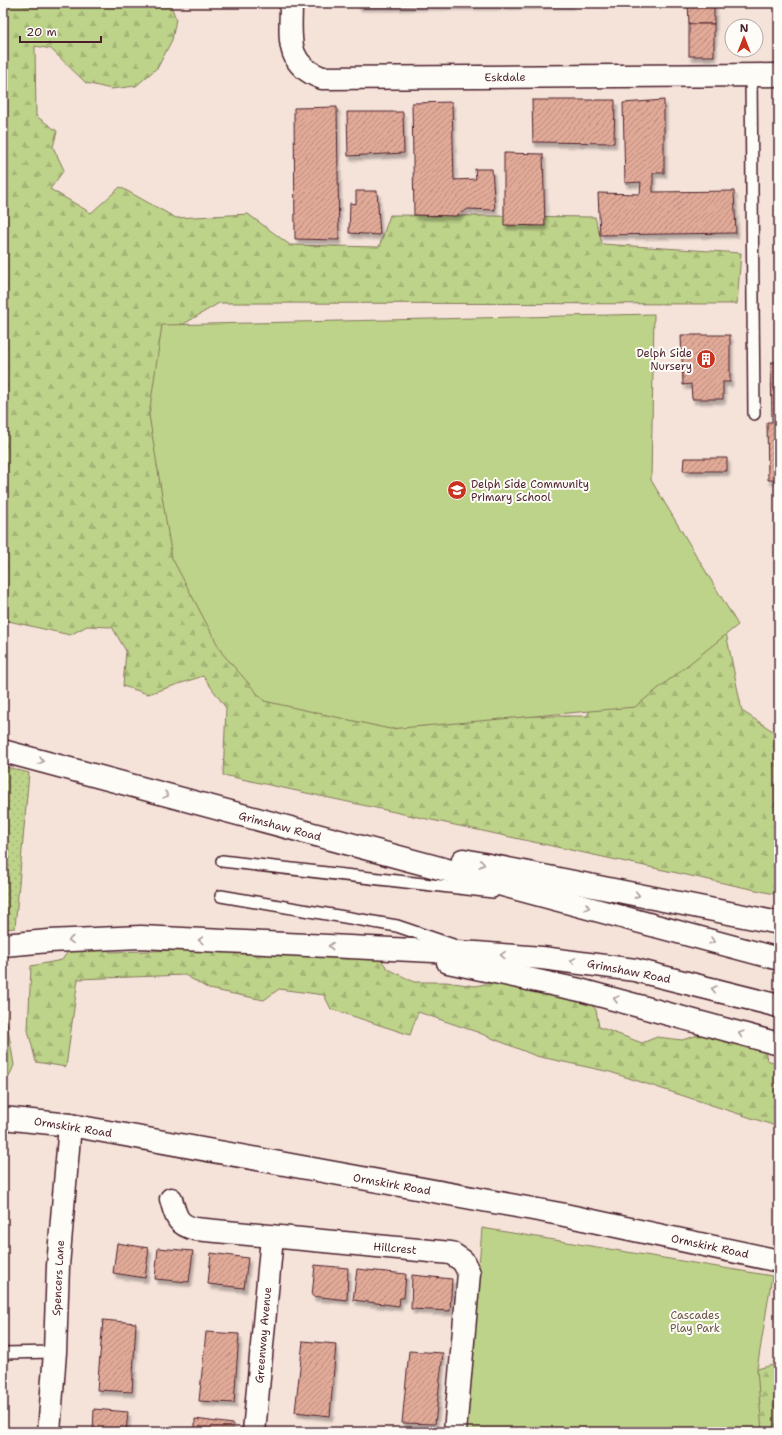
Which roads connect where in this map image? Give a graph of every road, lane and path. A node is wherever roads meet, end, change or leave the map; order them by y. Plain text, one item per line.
1 (291, 3) edge
2 (751, 75) junction
3 (779, 75) edge
4 (754, 414) dead end
5 (3, 751) edge
6 (238, 815) junction
7 (222, 861) dead end
8 (221, 896) dead end
9 (558, 899) junction
10 (779, 923) edge
11 (3, 945) edge
12 (381, 948) junction
13 (476, 953) junction
14 (779, 959) edge
15 (779, 1006) edge
16 (779, 1044) edge
17 (3, 1118) edge
18 (70, 1125) junction
19 (171, 1199) dead end
20 (272, 1237) junction
21 (779, 1261) edge
22 (55, 1352) junction
23 (3, 1353) edge
24 (49, 1432) edge
25 (254, 1432) edge
26 (455, 1432) edge

1 - 2 main road, Eskdale
2 - 3 main road, Eskdale
2 - 4 lane
5 -> 6 main road, Grimshaw Road
6 - 9 main road, Grimshaw Road
6 -> 10 main road
7 - 9 lane, Grimshaw Road
8 - 13 lane, Grimshaw Road
9 -> 14 main road, Grimshaw Road
12 -> 11 main road, Grimshaw Road
12 - 13 main road, Grimshaw Road
16 -> 12 main road
15 -> 13 main road, Grimshaw Road
17 - 18 main road, Ormskirk Road
18 - 21 main road, Ormskirk Road
18 - 22 main road, Spencers Lane
19 - 20 main road, Hillcrest
20 - 25 main road, Greenway Avenue
20 - 26 main road, Hillcrest
22 - 23 lane
22 - 24 main road, Spencers Lane

